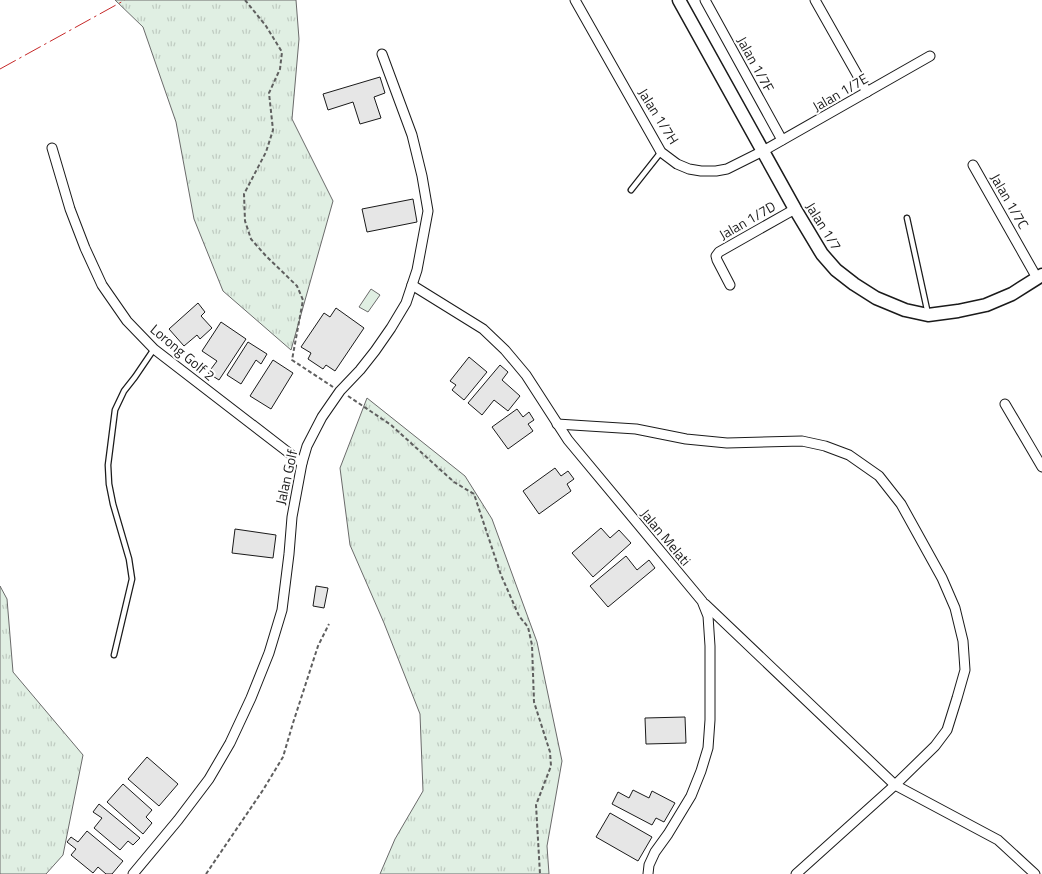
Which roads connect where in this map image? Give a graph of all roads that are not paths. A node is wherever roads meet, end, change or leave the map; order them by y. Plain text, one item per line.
1 (575, 0) edge
2 (679, 0) edge
3 (705, 0) edge
4 (815, 0) edge
5 (382, 54) dead end
6 (930, 56) dead end
7 (867, 92) junction
8 (782, 140) junction
9 (52, 148) dead end
10 (764, 151) junction
11 (662, 152) junction
12 (973, 165) dead end
13 (631, 190) dead end
14 (795, 209) junction
15 (907, 218) dead end
16 (1040, 276) edge
17 (412, 285) junction
18 (730, 285) dead end
19 (928, 315) junction
20 (154, 349) junction
21 (1005, 404) dead end
22 (557, 424) junction
23 (302, 463) junction
24 (1042, 467) edge
25 (702, 600) junction
26 (114, 655) dead end
27 (895, 785) junction
28 (133, 874) edge
29 (648, 874) edge
30 (796, 874) edge
31 (1035, 874) edge

1 - 11 street, Jalan 1/7H
2 - 10 street, Jalan 1/7
3 - 8 street, Jalan 1/7F
4 - 7 street
5 - 17 street, Jalan Golf
6 - 7 street, Jalan 1/7E
7 - 8 street, Jalan 1/7E
8 - 10 street, Jalan 1/7E
9 - 20 street, Lorong Golf 2
10 - 11 street, Jalan 1/7H
10 - 14 street, Jalan 1/7
11 - 13 lane
12 - 16 street, Jalan 1/7C
14 - 18 street, Jalan 1/7D
14 - 19 street, Jalan 1/7
15 - 19 lane
16 - 19 street, Jalan 1/7
17 - 22 street, Jalan Melati
17 - 23 street, Jalan Golf
20 - 23 street, Lorong Golf 2
20 - 26 lane
21 - 24 street
22 - 25 street, Jalan Melati
22 - 27 street
23 - 28 street, Jalan Golf
25 - 27 street
25 - 29 street, Jalan Melati
27 - 30 street
27 - 31 street

